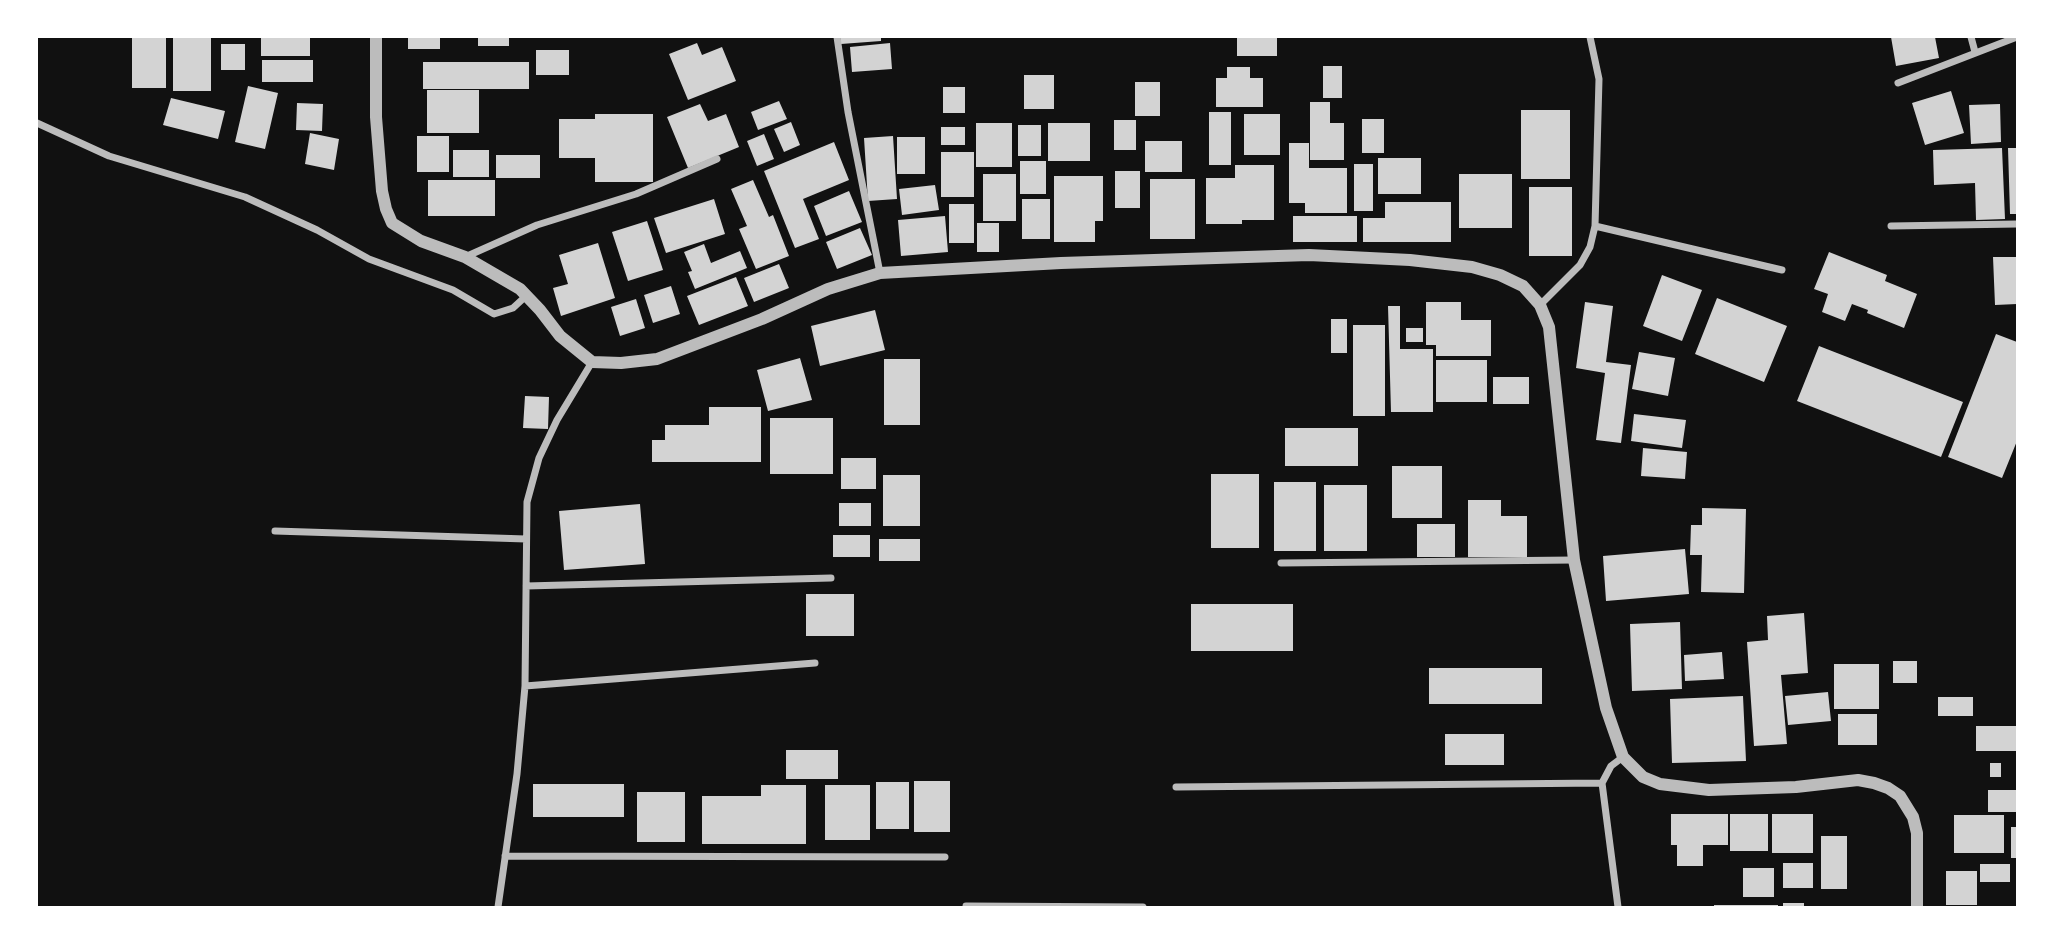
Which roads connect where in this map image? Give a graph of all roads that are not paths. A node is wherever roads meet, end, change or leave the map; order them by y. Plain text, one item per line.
1 (376, 37) edge
2 (837, 37) edge
3 (1590, 37) edge
4 (1971, 37) edge
5 (2017, 37) edge
6 (1975, 52) junction
7 (1898, 83) dead end
8 (37, 123) edge
9 (717, 159) dead end
10 (2017, 224) edge
11 (1595, 226) junction
12 (1891, 226) dead end
13 (464, 257) junction
14 (1782, 270) dead end
15 (880, 273) junction
16 (526, 296) junction
17 (1540, 305) junction
18 (592, 362) junction
19 (275, 531) dead end
20 (526, 539) junction
21 (1574, 560) junction
22 (1281, 563) dead end
23 (831, 578) dead end
24 (526, 586) junction
25 (815, 663) dead end
26 (524, 686) junction
27 (1623, 757) junction
28 (1602, 783) junction
29 (1177, 787) dead end
30 (505, 856) junction
31 (945, 857) dead end
32 (966, 906) edge
33 (498, 907) edge
34 (1143, 907) edge
35 (1618, 907) edge
36 (1917, 907) edge

1 - 13 street
2 - 15 street
3 - 11 street
4 - 6 street
5 - 6 street
6 - 7 street
8 - 16 street
9 - 13 street
10 - 12 street
11 - 14 street
11 - 17 street
13 - 16 street
15 - 17 street
15 - 18 street
16 - 18 street
17 - 21 street
18 - 20 street
19 - 20 street
20 - 24 street
21 - 22 street
21 - 27 street
23 - 24 street
24 - 26 street
25 - 26 street
26 - 30 street
27 - 28 street
27 - 36 street
28 - 29 street
28 - 35 street
30 - 31 street
30 - 33 street
32 - 34 street

